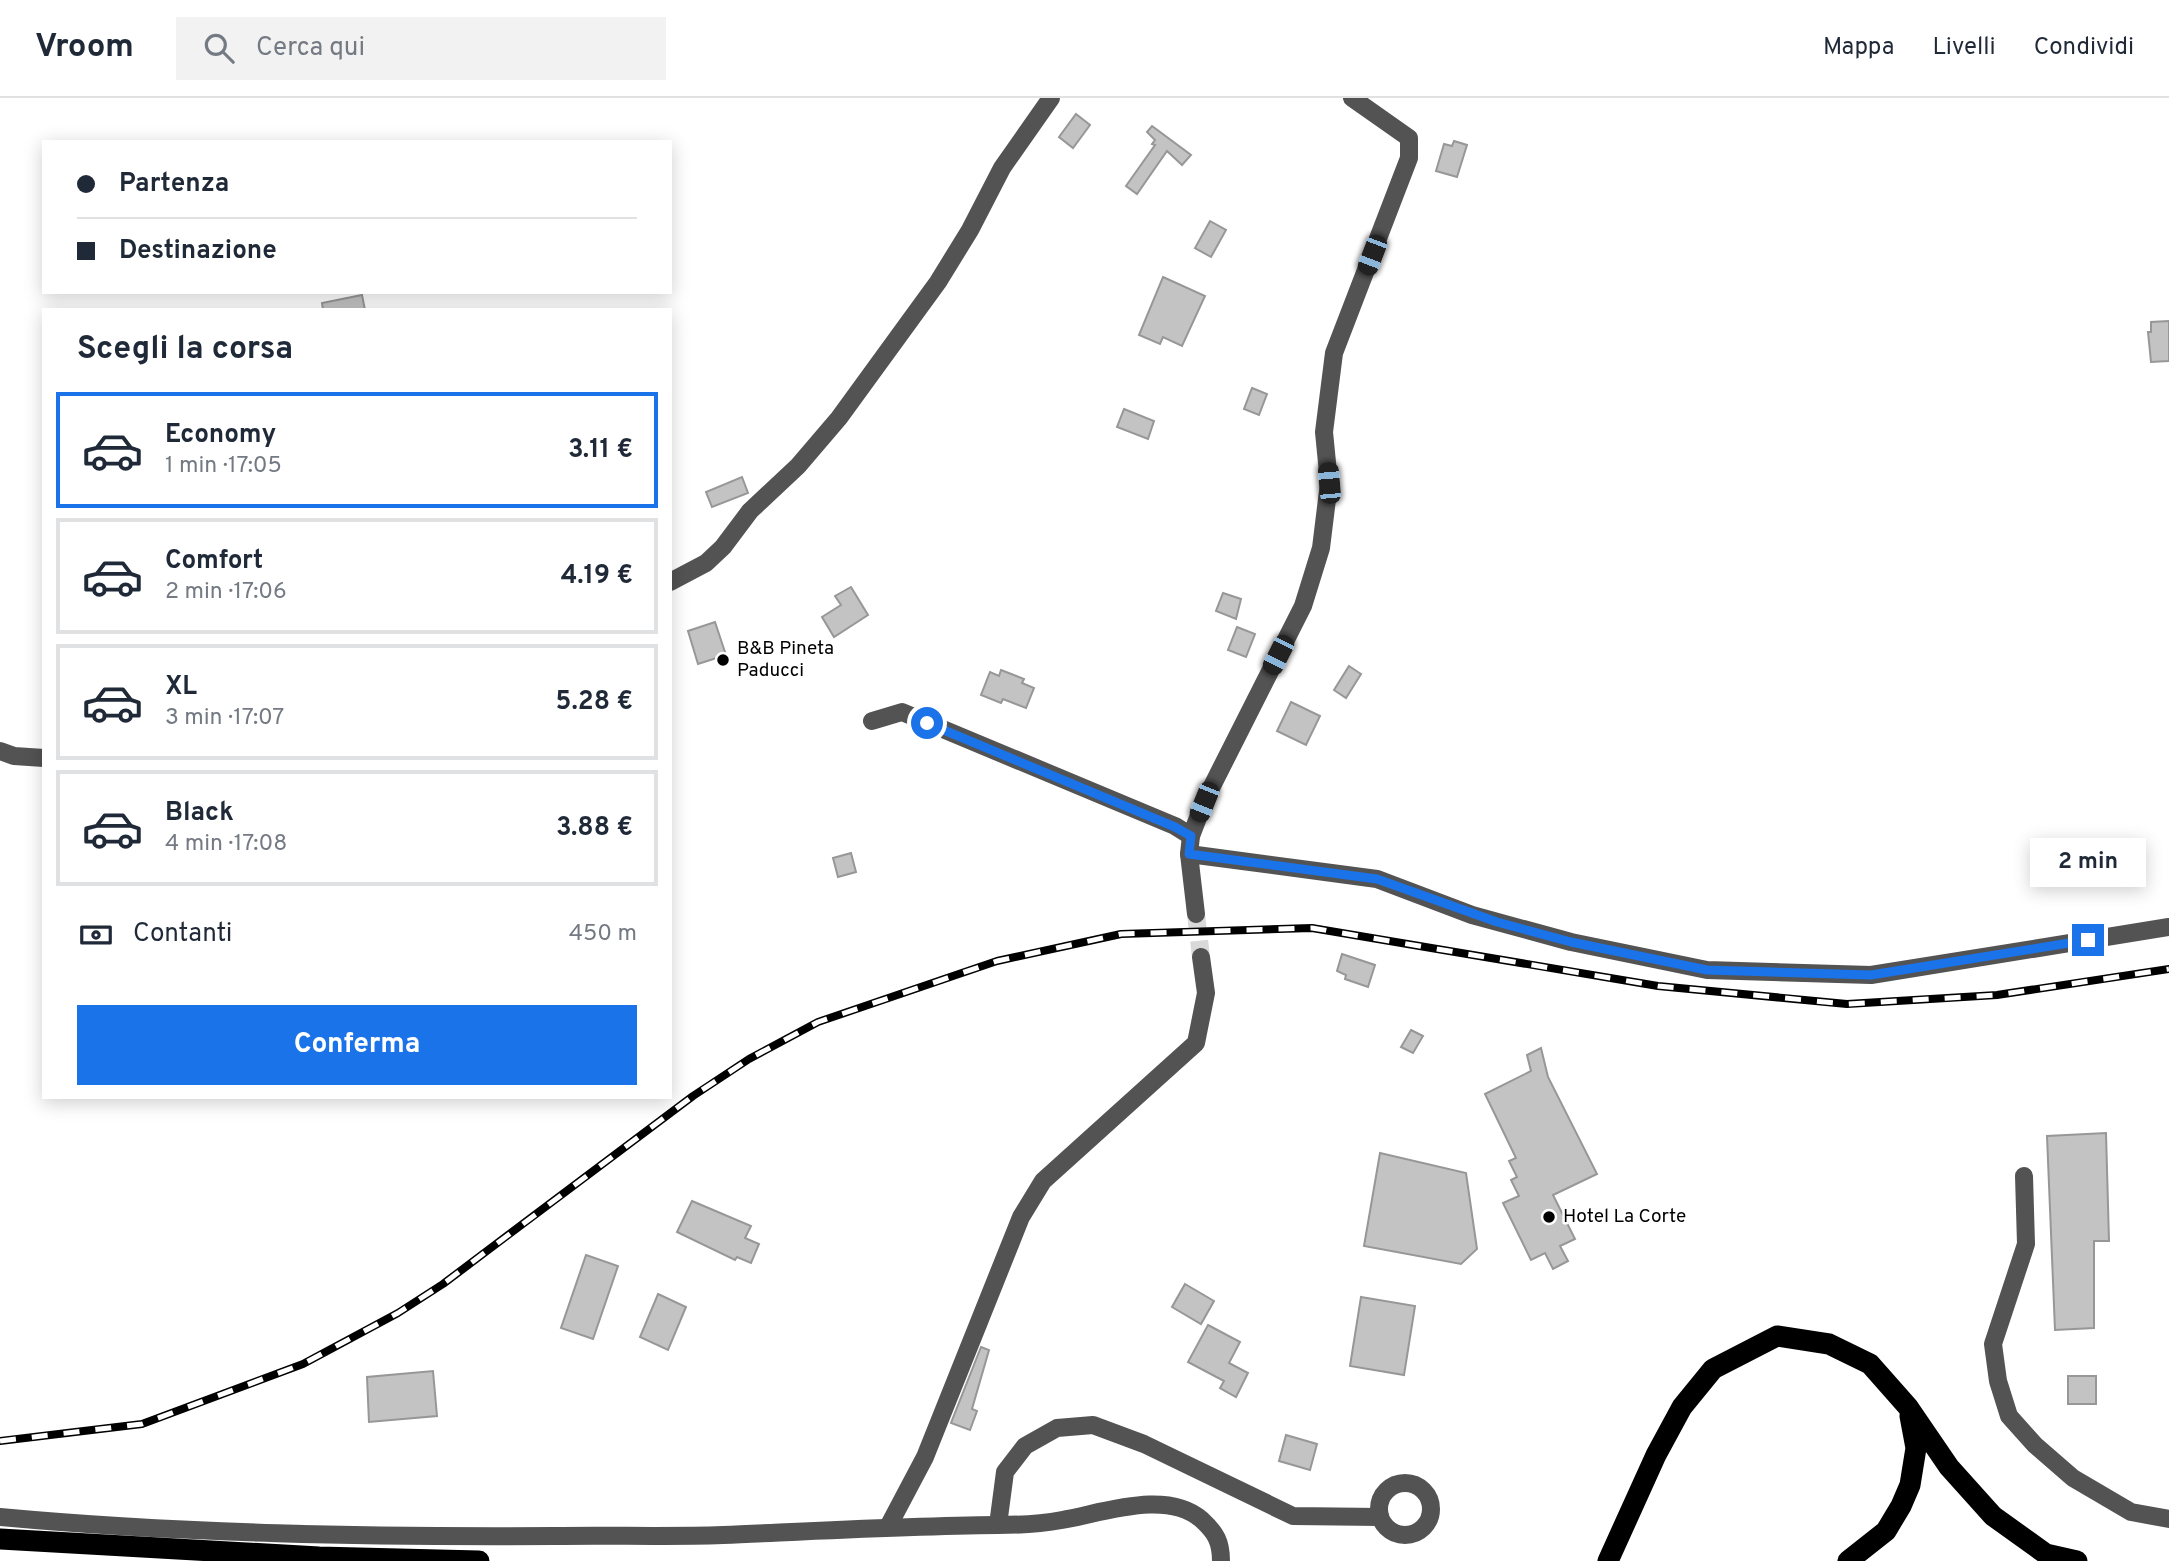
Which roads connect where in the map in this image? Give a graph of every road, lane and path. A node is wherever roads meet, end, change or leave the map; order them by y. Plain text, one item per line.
1 (1051, 98) edge
2 (1352, 98) edge
3 (672, 582) edge
4 (872, 721) dead end
5 (0, 751) edge
6 (42, 758) edge
7 (1190, 845) junction
8 (1196, 914) tunnel mouth
9 (2169, 927) edge
10 (1201, 957) tunnel mouth
11 (2024, 1176) dead end
12 (1908, 1407) junction
13 (0, 1517) edge
14 (1380, 1517) dead end
15 (2169, 1519) edge
16 (998, 1525) junction
17 (888, 1527) junction
18 (0, 1539) edge
19 (480, 1561) edge
20 (1221, 1561) edge
21 (1608, 1561) edge
22 (1848, 1561) edge
23 (2077, 1561) edge

1 - 3 street
2 - 7 street
4 - 7 street
5 - 6 street
7 - 8 street
7 - 9 street
10 - 17 street
11 - 15 street
12 - 21 highway
12 - 22 highway
12 - 23 highway
13 - 17 street
14 - 16 street
16 - 17 street
16 - 20 street
18 - 19 highway

